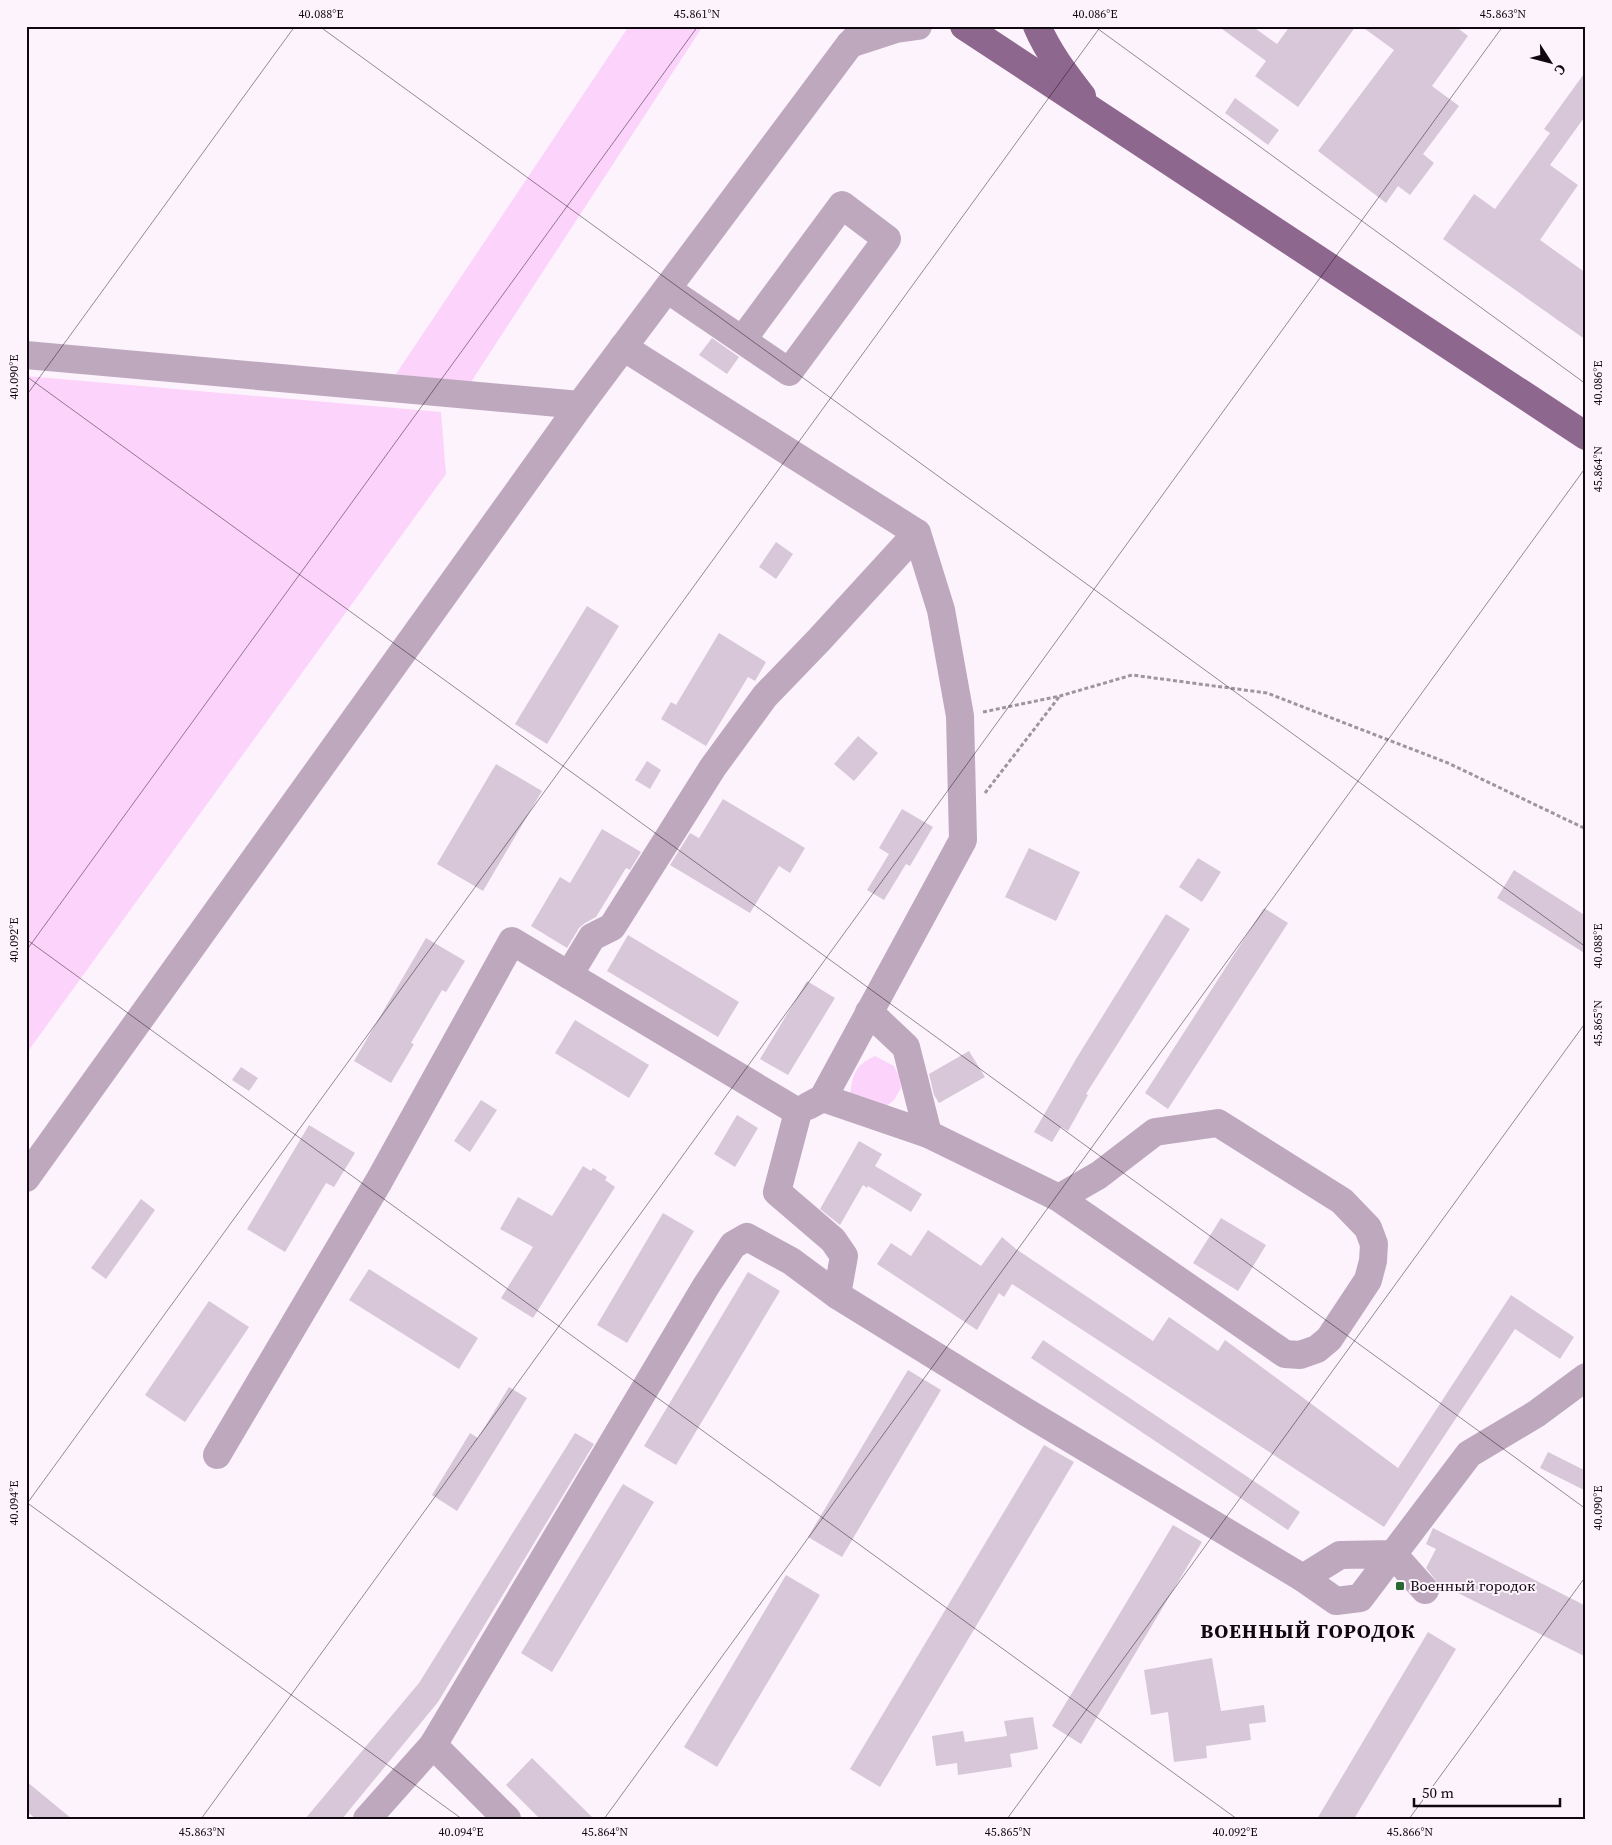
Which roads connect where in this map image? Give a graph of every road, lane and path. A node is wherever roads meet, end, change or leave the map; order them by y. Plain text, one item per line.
1 (918, 26) edge
2 (964, 26) edge
3 (1037, 26) edge
4 (857, 32) edge
5 (1097, 115) junction
6 (667, 289) junction
7 (743, 339) junction
8 (623, 348) junction
9 (26, 355) edge
10 (580, 404) junction
11 (1586, 436) edge
12 (917, 533) junction
13 (1060, 696) junction
14 (960, 716) junction
15 (985, 793) dead end
16 (1586, 829) edge
17 (568, 975) junction
18 (870, 1012) junction
19 (823, 1098) junction
20 (798, 1112) junction
21 (928, 1134) junction
22 (26, 1178) edge
23 (1059, 1198) junction
24 (837, 1295) junction
25 (1586, 1377) edge
26 (216, 1455) dead end
27 (1393, 1554) junction
28 (1303, 1578) junction
29 (1425, 1590) dead end
30 (433, 1745) junction
31 (367, 1819) edge
32 (507, 1819) edge

1 - 4 street
2 - 5 main road
3 - 5 main road
4 - 6 street
5 - 11 main road
6 - 7 street
6 - 8 street
7 - 7 street
8 - 10 street
8 - 12 street
9 - 10 street
10 - 22 street
12 - 14 street
12 - 17 street
13 - 14 path
13 - 15 path
13 - 16 path
14 - 18 street
17 - 20 street
17 - 26 street
18 - 19 street
18 - 21 street
19 - 20 street
19 - 21 street
20 - 24 street
21 - 23 street
23 - 23 street
24 - 28 street
24 - 30 street
25 - 27 street
27 - 28 street
27 - 28 street
27 - 29 street
30 - 31 street
30 - 32 street

